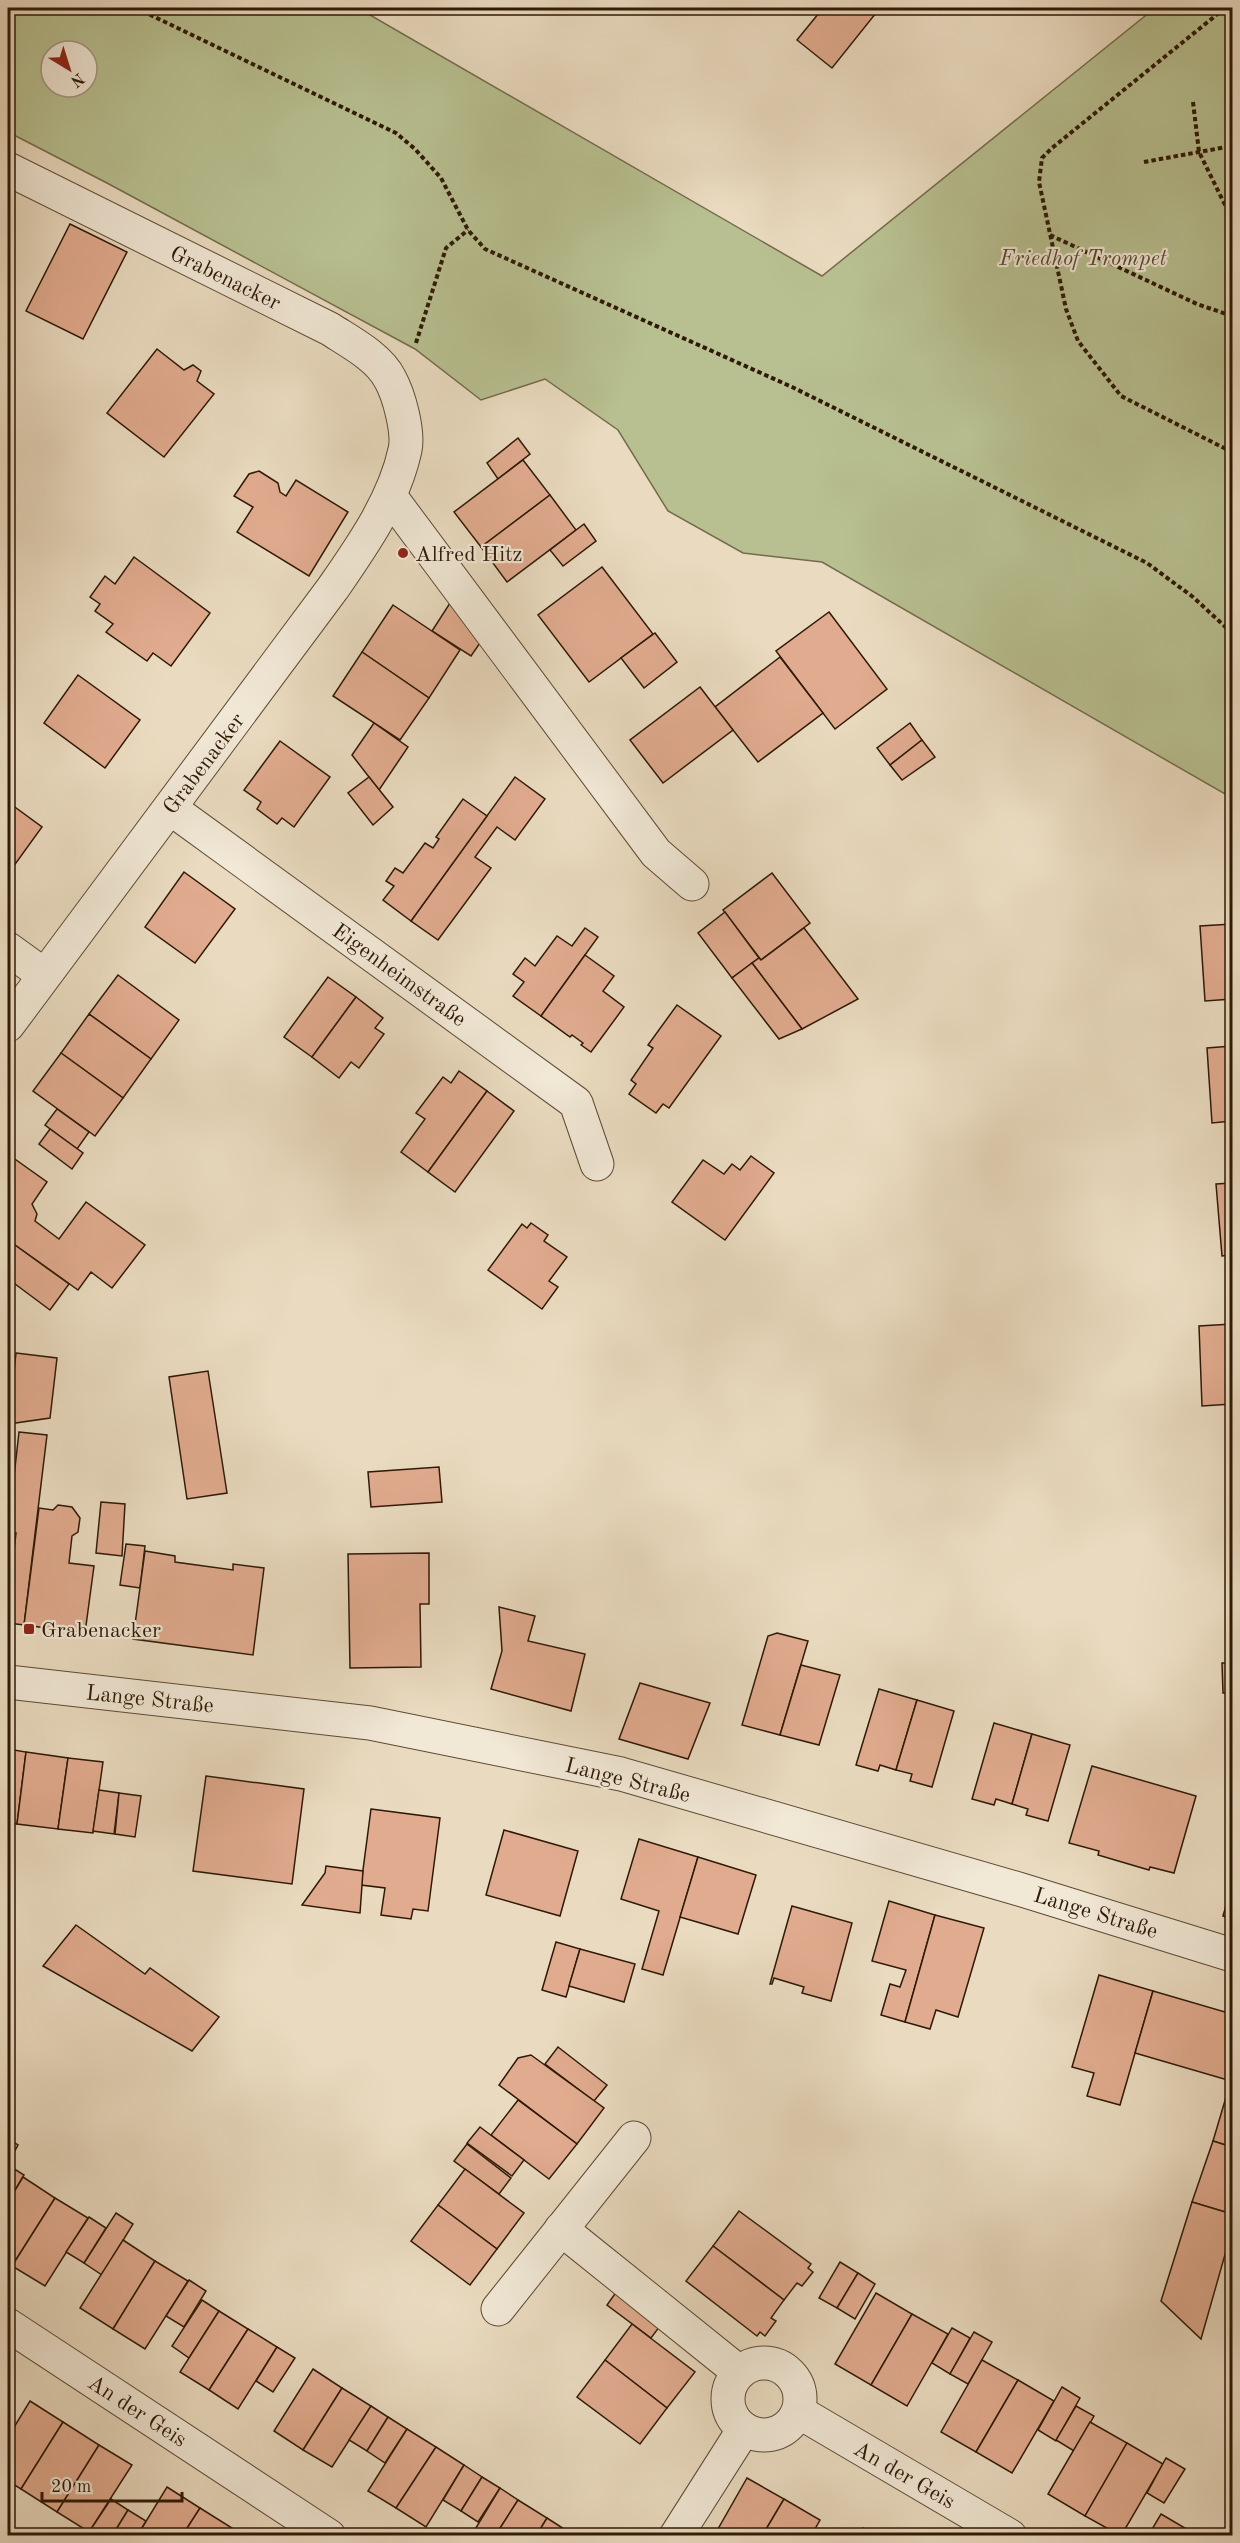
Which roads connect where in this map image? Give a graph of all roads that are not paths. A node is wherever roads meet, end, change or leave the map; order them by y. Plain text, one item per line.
1 (8, 169) edge
2 (390, 496) junction
3 (170, 808) junction
4 (692, 884) dead end
5 (8, 950) edge
6 (44, 975) junction
7 (8, 1025) edge
8 (597, 1164) dead end
9 (8, 1682) edge
10 (1233, 1955) edge
11 (634, 2138) dead end
12 (561, 2229) junction
13 (498, 2309) dead end
14 (8, 2325) edge
15 (739, 2372) junction
16 (799, 2412) junction
17 (744, 2429) junction
18 (328, 2535) edge
19 (676, 2535) edge
20 (1010, 2535) edge

1 - 2 street, Grabenacker
2 - 3 street, Grabenacker
2 - 4 street
3 - 6 street, Grabenacker
3 - 8 street, Eigenheimstraße
5 - 6 street
6 - 7 street, Grabenacker
9 - 10 street, Lange Straße
11 - 12 street
12 - 13 street
12 - 15 street
14 - 18 street, An der Geis
15 - 16 street
15 - 17 street
16 - 17 street
16 - 20 street, An der Geis
17 - 19 street

